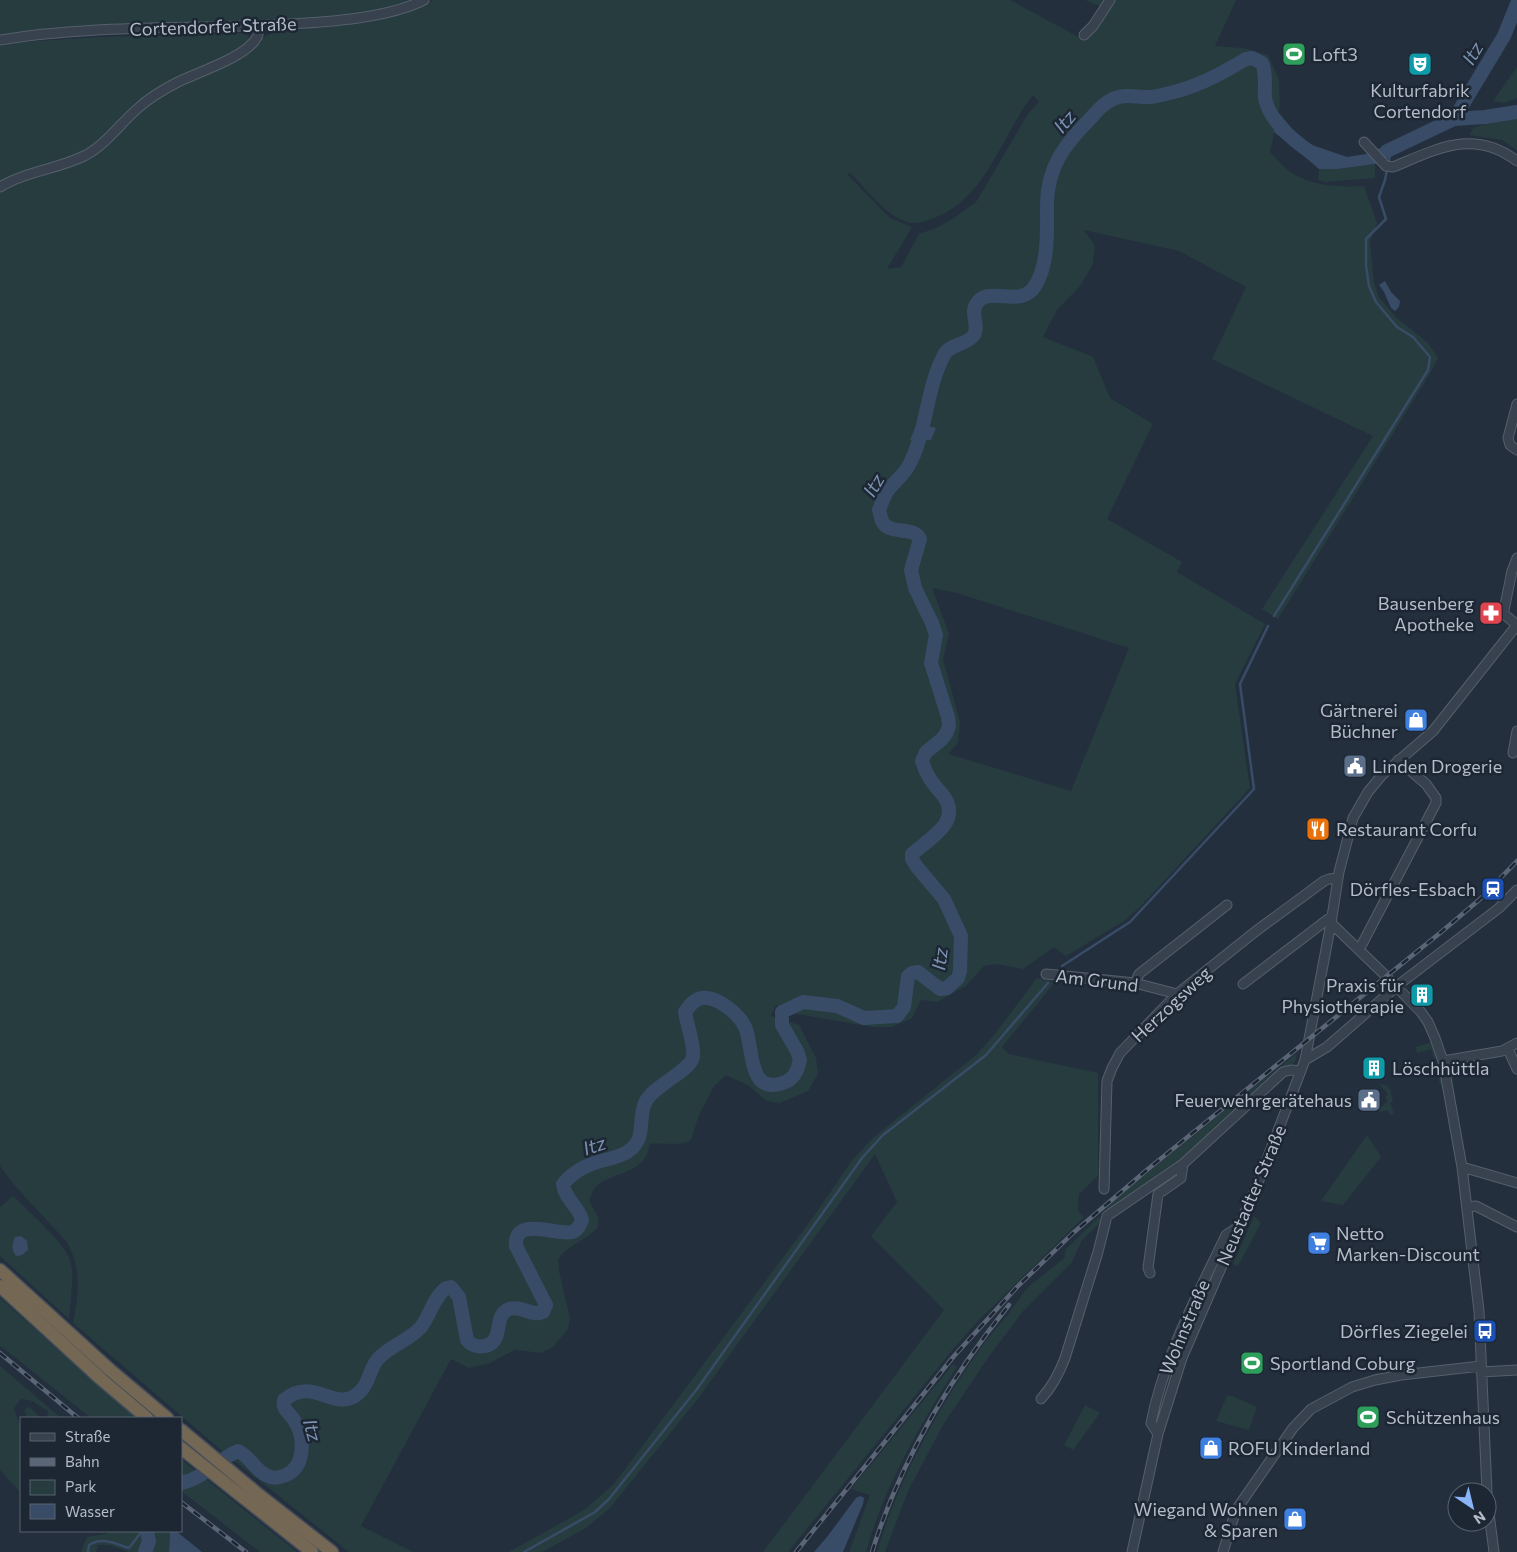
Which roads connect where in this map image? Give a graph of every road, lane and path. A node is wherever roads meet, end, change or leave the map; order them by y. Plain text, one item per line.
1 (424, 0) edge
2 (1110, 0) edge
3 (259, 26) junction
4 (1084, 35) dead end
5 (0, 40) edge
6 (1364, 142) dead end
7 (1517, 161) edge
8 (0, 187) edge
9 (1517, 404) edge
10 (1517, 450) edge
11 (1517, 558) edge
12 (1515, 630) edge
13 (1517, 731) edge
14 (1513, 753) dead end
15 (1398, 760) junction
16 (1338, 878) junction
17 (1517, 890) edge
18 (1227, 905) dead end
19 (1332, 919) junction
20 (1359, 950) junction
21 (1046, 974) dead end
22 (1135, 983) junction
23 (1242, 984) dead end
24 (1396, 986) junction
25 (1177, 994) junction
26 (1517, 1043) edge
27 (1508, 1049) junction
28 (1305, 1060) junction
29 (1443, 1061) junction
30 (1517, 1069) edge
31 (1301, 1071) junction
32 (1183, 1164) junction
33 (1462, 1167) junction
34 (1517, 1182) edge
35 (1104, 1189) dead end
36 (1467, 1207) junction
37 (1517, 1227) edge
38 (0, 1270) edge
39 (1150, 1273) dead end
40 (0, 1286) edge
41 (1481, 1369) junction
42 (1517, 1370) edge
43 (1041, 1399) dead end
44 (146, 1417) edge
45 (166, 1417) edge
46 (182, 1431) edge
47 (182, 1449) edge
48 (1487, 1482) edge
49 (1491, 1532) edge
50 (312, 1552) edge
51 (332, 1552) edge
52 (1132, 1552) edge
53 (1224, 1552) edge
54 (1494, 1552) edge

1 - 3 street, Cortendorfer Straße
2 - 4 street
3 - 5 street, Cortendorfer Straße
3 - 8 street
6 - 7 street
9 - 10 street
11 - 12 street
12 - 15 street, Neustadter Straße
13 - 14 street
15 - 16 street, Neustadter Straße
15 - 20 street
16 - 19 street, Neustadter Straße
16 - 25 street, Herzogsweg
17 - 24 street
18 - 22 street
19 - 20 street
19 - 23 street
19 - 28 street, Neustadter Straße
20 - 24 street
21 - 22 street, Am Grund
22 - 25 street, Am Grund
24 - 28 street
24 - 29 street
25 - 35 street, Herzogsweg
26 - 27 street
27 - 29 street
27 - 30 street
28 - 31 street, Neustadter Straße
29 - 33 street
31 - 32 street
31 - 52 street, Neustadter Straße
32 - 39 street
32 - 43 street
33 - 34 street
33 - 36 street
36 - 37 street
36 - 41 street
38 - 45 highway
40 - 44 highway
41 - 42 street
41 - 48 street
41 - 53 street
46 - 51 highway
47 - 50 highway
49 - 54 street

